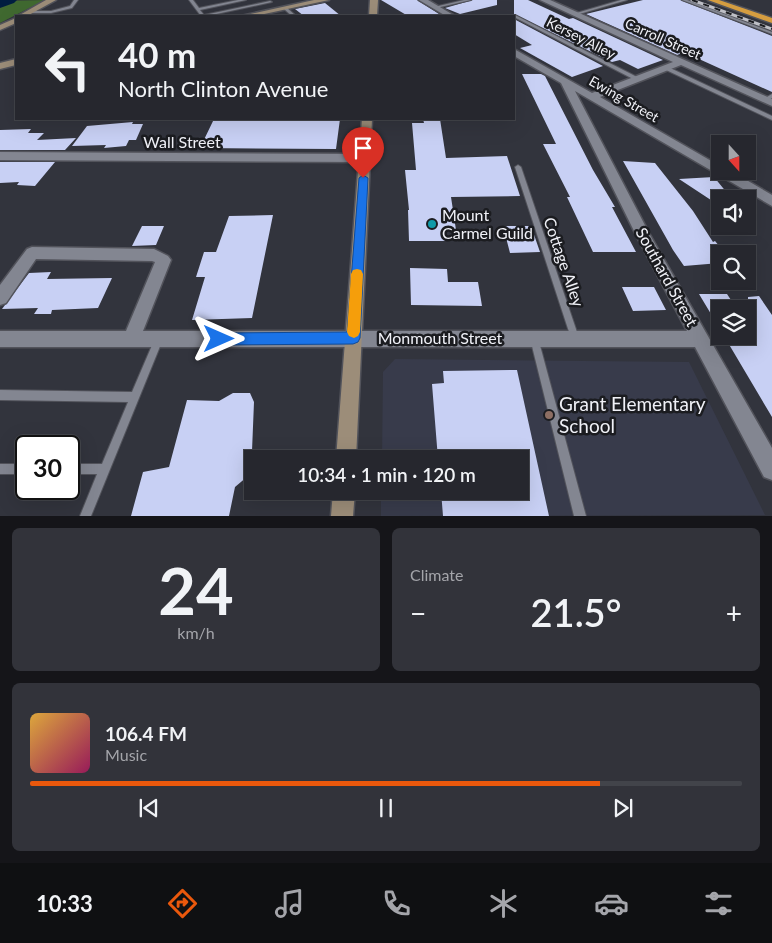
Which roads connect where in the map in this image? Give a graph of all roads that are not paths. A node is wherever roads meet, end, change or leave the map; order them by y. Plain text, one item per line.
1 (52, 0) edge
2 (76, 0) edge
3 (191, 0) edge
4 (244, 0) edge
5 (325, 0) edge
6 (374, 0) edge
7 (423, 0) edge
8 (469, 0) edge
9 (544, 0) edge
10 (625, 0) edge
11 (684, 0) edge
12 (712, 0) edge
13 (732, 0) edge
14 (269, 1) edge
15 (436, 7) junction
16 (198, 9) junction
17 (282, 9) junction
18 (30, 12) junction
19 (575, 14) junction
20 (772, 14) edge
21 (24, 15) edge
22 (202, 15) edge
23 (207, 15) edge
24 (250, 15) edge
25 (292, 15) edge
26 (373, 15) edge
27 (449, 15) edge
28 (515, 16) dead end
29 (15, 20) edge
30 (772, 21) edge
31 (0, 28) edge
32 (772, 33) edge
33 (515, 53) edge
34 (15, 62) edge
35 (515, 62) edge
36 (530, 62) junction
37 (681, 62) junction
38 (0, 66) edge
39 (666, 68) junction
40 (637, 79) junction
41 (566, 83) junction
42 (591, 97) junction
43 (770, 100) edge
44 (772, 118) edge
45 (367, 120) edge
46 (0, 156) edge
47 (365, 158) junction
48 (711, 166) edge
49 (518, 167) dead end
50 (736, 180) edge
51 (772, 201) edge
52 (0, 298) edge
53 (0, 338) edge
54 (353, 338) junction
55 (534, 338) junction
56 (575, 338) junction
57 (700, 339) junction
58 (131, 340) junction
59 (159, 340) junction
60 (0, 395) edge
61 (134, 397) junction
62 (347, 450) edge
63 (0, 469) edge
64 (15, 469) edge
65 (80, 469) edge
66 (104, 469) junction
67 (772, 469) edge
68 (343, 500) edge
69 (85, 516) edge
70 (342, 516) edge
71 (580, 516) edge

1 - 18 street
2 - 18 lane
3 - 16 lane
4 - 16 lane
5 - 17 street
6 - 26 street
7 - 15 street
8 - 15 lane
9 - 19 street, Carroll Street
10 - 19 lane
11 - 32 lane
12 - 30 highway
13 - 20 highway
14 - 17 lane
14 - 23 lane
15 - 27 street
16 - 22 lane
17 - 24 street
17 - 25 lane
18 - 21 street
19 - 37 street, Carroll Street
28 - 40 lane, Kersey Alley
29 - 31 street
33 - 36 street, Ewing Street
34 - 38 street
35 - 36 street
36 - 41 street, Ewing Street
37 - 39 street
37 - 43 street, Carroll Street
39 - 40 street
39 - 44 lane
40 - 42 street
41 - 42 street, Ewing Street
41 - 57 street, Southard Street
42 - 48 street, Ewing Street
45 - 47 street
46 - 47 street, Wall Street
47 - 54 street
49 - 56 lane, Cottage Alley
50 - 51 street, Ewing Street
52 - 58 street
53 - 58 street, Monmouth Street
54 - 55 street, Monmouth Street
54 - 59 street, Monmouth Street
54 - 62 street
55 - 56 street, Monmouth Street
55 - 71 lane
56 - 57 street, Monmouth Street
57 - 67 street, Southard Street
58 - 59 street, Monmouth Street
59 - 61 lane
60 - 61 lane
61 - 66 lane
63 - 64 lane
65 - 66 lane
66 - 69 lane
68 - 70 street

